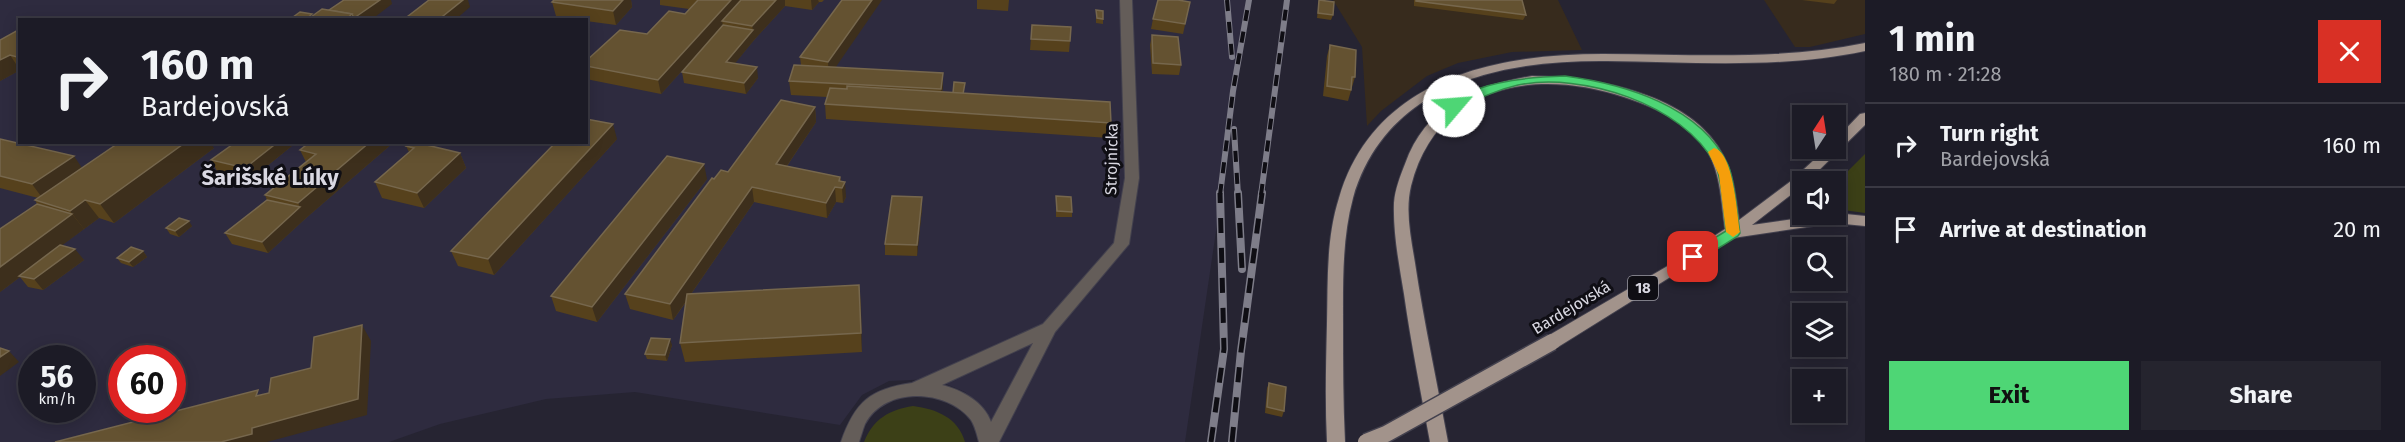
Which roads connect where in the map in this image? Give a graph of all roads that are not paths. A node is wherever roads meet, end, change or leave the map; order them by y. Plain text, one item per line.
1 (1126, 0) edge
2 (1865, 47) edge
3 (1865, 117) edge
4 (1865, 221) edge
5 (1733, 233) junction
6 (1049, 328) junction
7 (917, 388) junction
8 (850, 442) edge
9 (989, 442) edge
10 (1336, 442) edge
11 (1366, 442) edge
12 (1439, 442) edge

1 - 6 street, Strojnícka
2 - 10 main road
3 - 5 main road, Bardejovská / 18
4 - 5 main road
5 - 11 main road, Bardejovská / 18, bridge
5 - 12 main road
6 - 7 street
6 - 9 street
7 - 8 street
7 - 9 street

